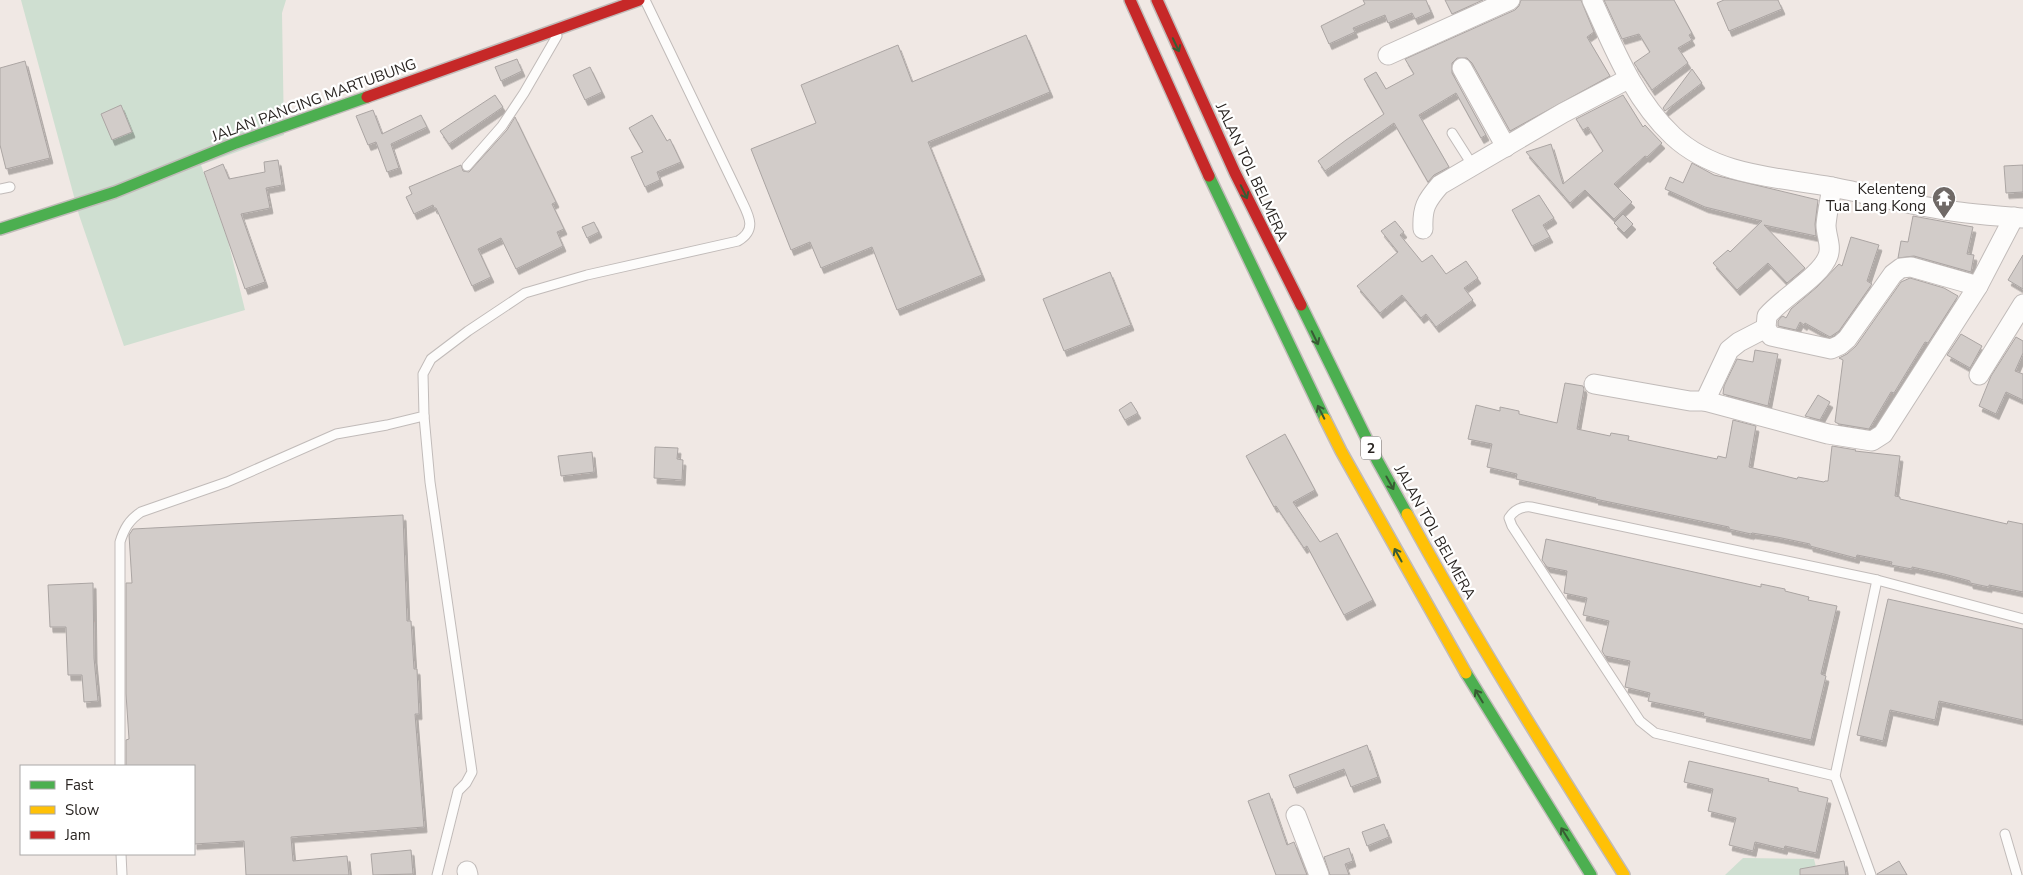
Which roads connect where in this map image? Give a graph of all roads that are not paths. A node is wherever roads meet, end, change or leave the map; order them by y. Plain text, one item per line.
1 (639, 0) edge
2 (645, 0) edge
3 (1130, 0) edge
4 (1156, 0) edge
5 (1510, 0) edge
6 (1592, 0) edge
7 (562, 28) junction
8 (1388, 55) dead end
9 (1462, 68) dead end
10 (1628, 79) junction
11 (1452, 133) dead end
12 (1506, 147) junction
13 (467, 166) dead end
14 (1473, 166) junction
15 (10, 187) dead end
16 (1832, 187) junction
17 (0, 189) edge
18 (2019, 217) edge
19 (0, 229) edge
20 (1423, 230) dead end
21 (1978, 286) junction
22 (2023, 304) edge
23 (1766, 328) junction
24 (1978, 375) dead end
25 (1594, 384) dead end
26 (1705, 401) junction
27 (424, 416) junction
28 (1877, 580) junction
29 (2023, 619) edge
30 (120, 765) edge
31 (1835, 776) junction
32 (1296, 815) dead end
33 (2005, 834) dead end
34 (121, 855) edge
35 (122, 875) edge
36 (437, 875) edge
37 (1319, 875) edge
38 (1590, 875) edge
39 (1624, 875) edge
40 (1871, 875) edge
41 (2017, 875) edge

1 - 7 main road, JALAN PANCING MARTUBUNG
2 - 27 lane
38 -> 3 main road, 2
4 -> 39 main road, JALAN TOL BELMERA / 2
5 - 8 street
6 - 10 street
7 - 13 lane
7 - 19 main road, JALAN PANCING MARTUBUNG
9 - 12 street
10 - 12 street
10 - 16 street
11 - 14 lane
12 - 14 street
14 - 20 street
15 - 17 lane
16 - 18 street
16 - 23 street
18 - 21 street
21 - 23 street
21 - 26 street
22 - 24 street
23 - 26 street
25 - 26 street
27 - 30 lane
27 - 36 lane
28 - 29 lane
28 - 31 lane
28 - 31 lane
31 - 40 lane
32 - 37 street
33 - 41 lane
34 - 35 lane

